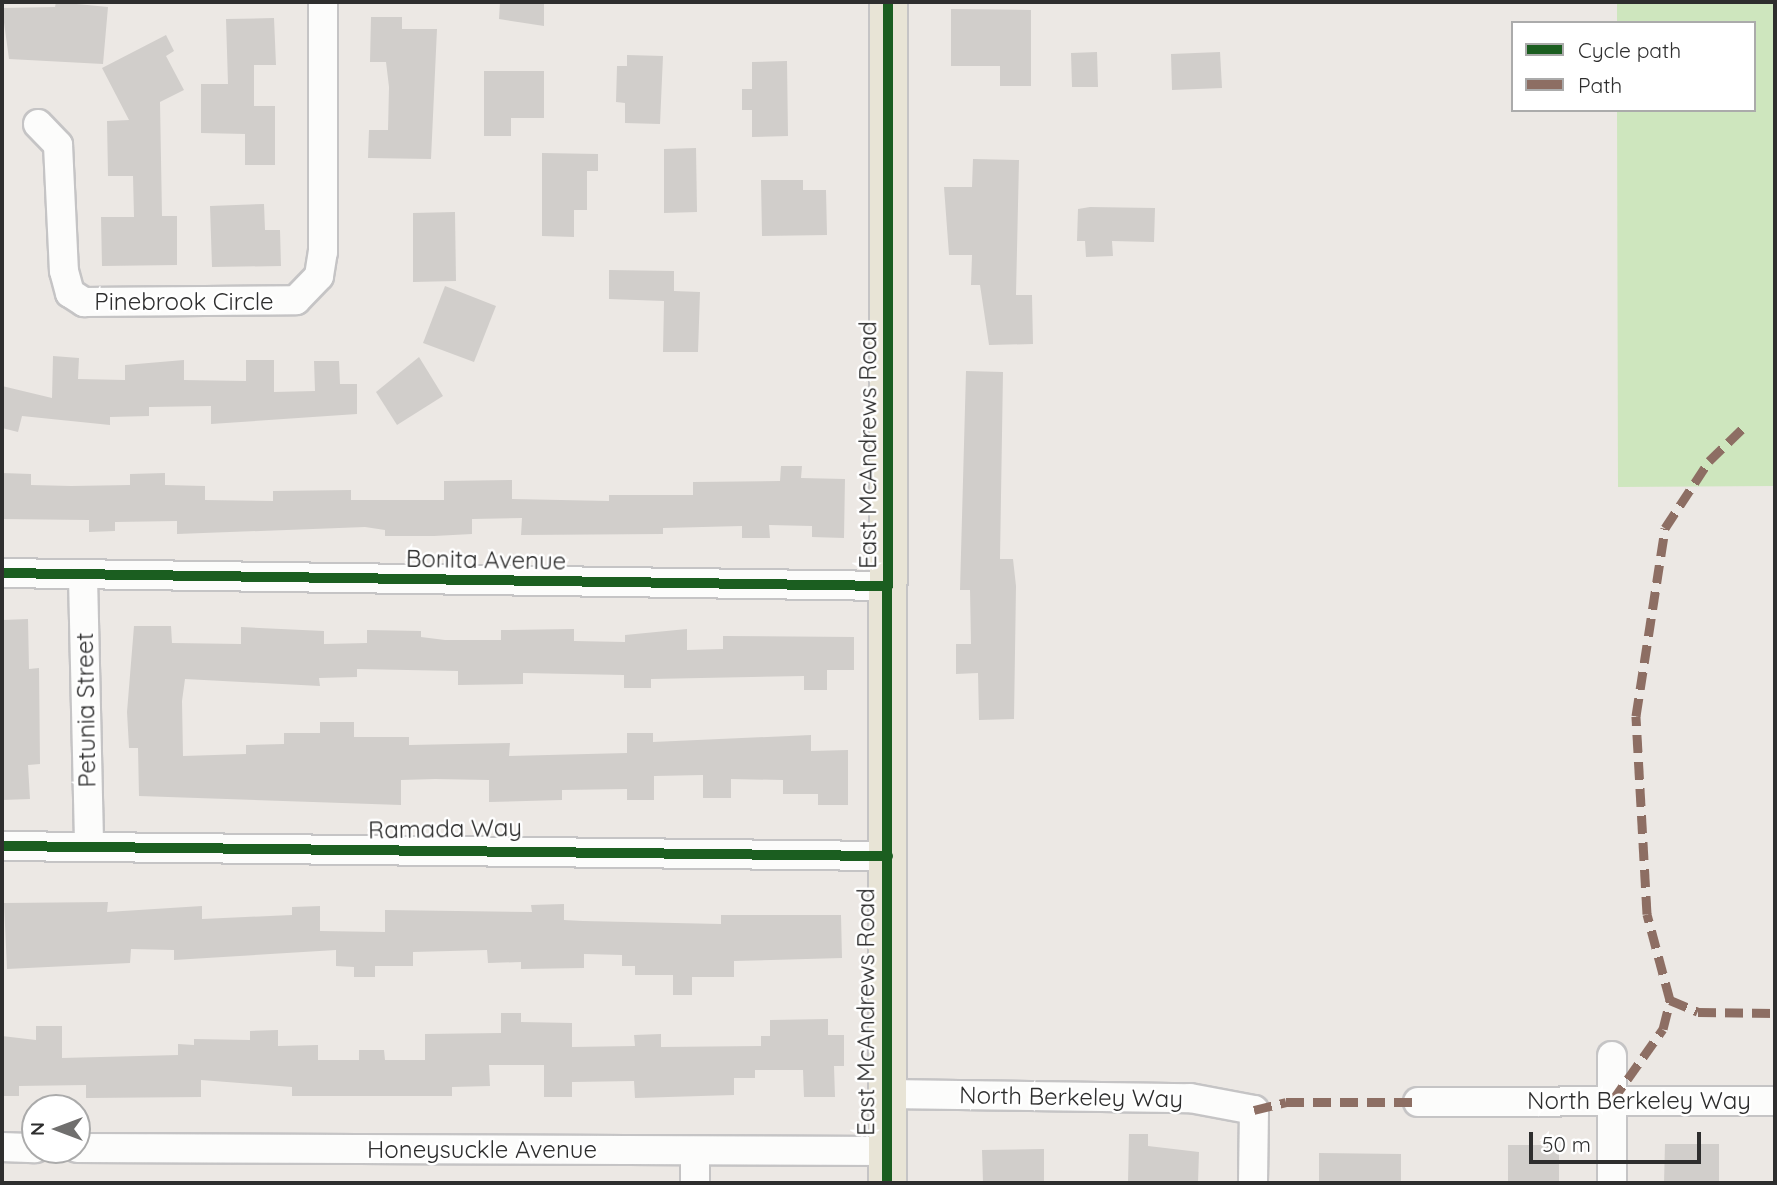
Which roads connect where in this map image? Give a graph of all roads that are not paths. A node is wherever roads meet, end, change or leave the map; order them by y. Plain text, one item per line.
1 (323, 2) edge
2 (888, 2) edge
3 (38, 124) dead end
4 (2, 573) edge
5 (83, 577) junction
6 (888, 586) junction
7 (89, 844) junction
8 (2, 846) edge
9 (888, 856) junction
10 (1612, 1056) dead end
11 (888, 1094) junction
12 (1612, 1101) junction
13 (1775, 1101) edge
14 (1418, 1102) dead end
15 (2, 1147) edge
16 (21, 1147) edge
17 (91, 1148) edge
18 (695, 1152) junction
19 (887, 1167) edge
20 (695, 1183) edge
21 (1254, 1183) edge
22 (1612, 1183) edge

1 - 3 street, Pinebrook Circle
2 - 6 main road, East McAndrews Road
4 - 5 street, Bonita Avenue
5 - 6 street, Bonita Avenue
5 - 7 street, Petunia Street
6 - 9 main road, East McAndrews Road
7 - 8 street, Ramada Way
7 - 9 street, Ramada Way
9 - 11 main road, East McAndrews Road
10 - 12 street
11 - 19 main road, East McAndrews Road
11 - 21 street, North Berkeley Way
12 - 13 street, North Berkeley Way
12 - 14 street, North Berkeley Way
12 - 22 street
15 - 16 street
17 - 18 street, Honeysuckle Avenue
18 - 19 street, Honeysuckle Avenue
18 - 20 street

